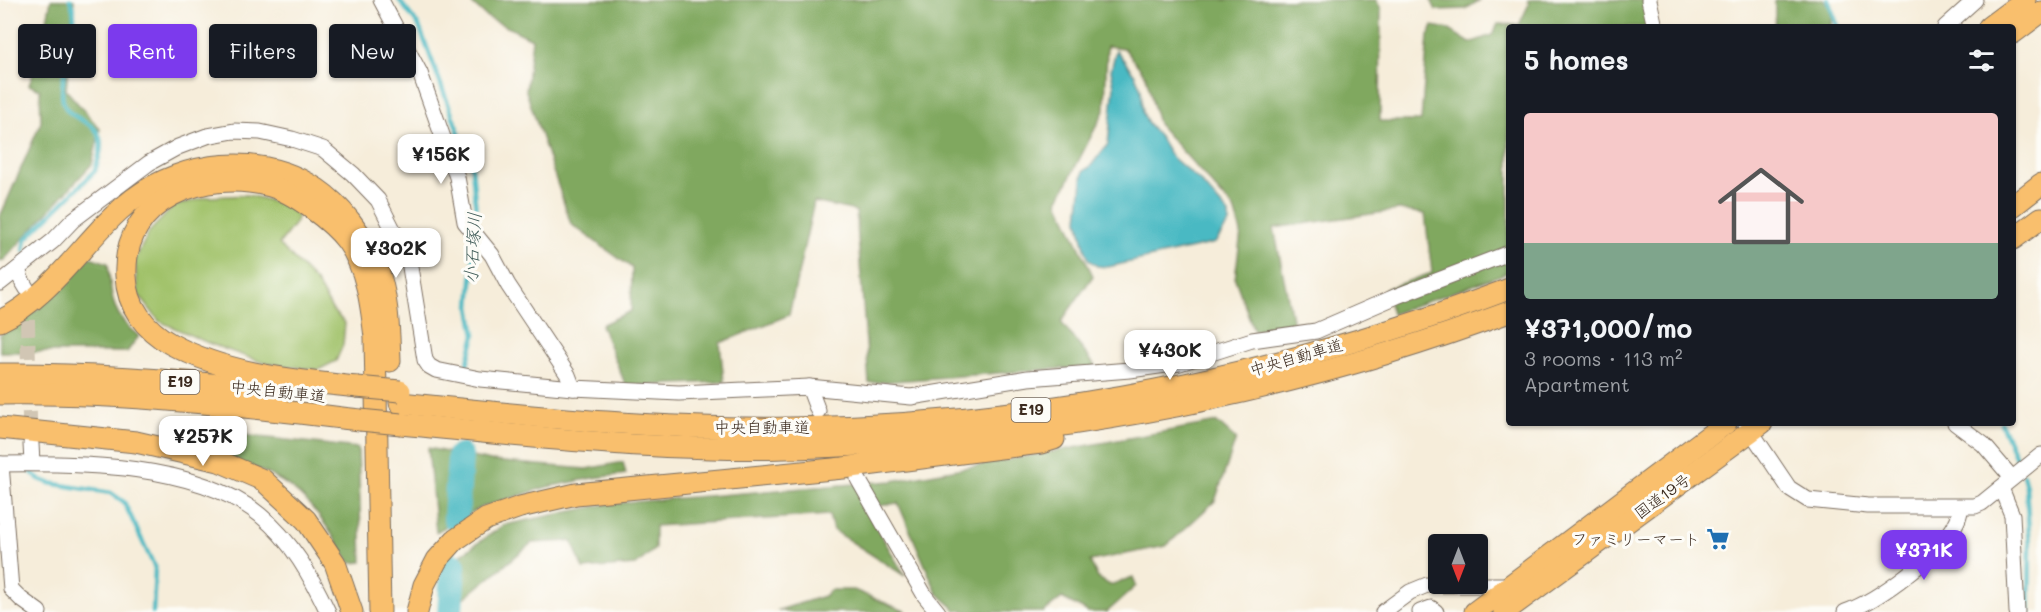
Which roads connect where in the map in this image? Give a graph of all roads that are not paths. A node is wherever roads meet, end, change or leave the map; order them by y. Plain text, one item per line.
1 (381, 0) edge
2 (1649, 0) edge
3 (1975, 0) edge
4 (2025, 0) edge
5 (2041, 12) edge
6 (1654, 24) edge
7 (1948, 24) edge
8 (1993, 24) edge
9 (2016, 31) edge
10 (2041, 184) edge
11 (2016, 204) edge
12 (2041, 218) edge
13 (2016, 237) edge
14 (1506, 254) edge
15 (18, 269) junction
16 (0, 283) edge
17 (27, 289) tunnel mouth
18 (1506, 290) edge
19 (1506, 313) edge
20 (0, 321) edge
21 (0, 374) edge
22 (809, 387) junction
23 (573, 388) junction
24 (358, 393) junction
25 (0, 394) edge
26 (818, 411) dead end
27 (1140, 414) junction
28 (1722, 426) edge
29 (1753, 426) edge
30 (1959, 426) edge
31 (0, 428) edge
32 (31, 444) tunnel mouth
33 (2041, 455) edge
34 (32, 463) junction
35 (0, 464) edge
36 (858, 480) dead end
37 (2009, 481) junction
38 (1961, 507) junction
39 (1603, 538) junction
40 (1512, 585) junction
41 (39, 612) edge
42 (328, 612) edge
43 (352, 612) edge
44 (381, 612) edge
45 (393, 612) edge
46 (417, 612) edge
47 (938, 612) edge
48 (1383, 612) edge
49 (1420, 612) edge
50 (1436, 612) edge
51 (1475, 612) edge
52 (1504, 612) edge
53 (1522, 612) edge
54 (1845, 612) edge
55 (2017, 612) edge

1 - 23 street
2 - 6 street
3 - 7 street
4 - 8 highway
5 - 9 highway
10 - 11 highway
12 - 13 highway
14 - 22 street
15 - 16 street
15 - 17 street
15 - 23 street
18 - 24 highway, 中央自動車道 / E19
19 - 27 highway, 中央自動車道 / E19
20 - 45 highway
21 - 24 highway, 中央自動車道 / E19
22 - 23 street
22 - 26 street
24 - 44 highway
25 - 27 highway, 中央自動車道 / E19, bridge
27 - 46 highway
28 - 40 highway, 国道19号
29 - 38 street
29 - 39 highway, 国道19号
30 - 37 street
31 - 43 highway
32 - 34 street
33 - 37 street
34 - 35 street
34 - 42 street
35 - 41 street
36 - 47 street
37 - 38 street
37 - 55 street
38 - 54 street
39 - 52 highway, 国道19号
39 - 53 highway
40 - 48 street
40 - 51 highway, 国道19号
49 - 50 street

